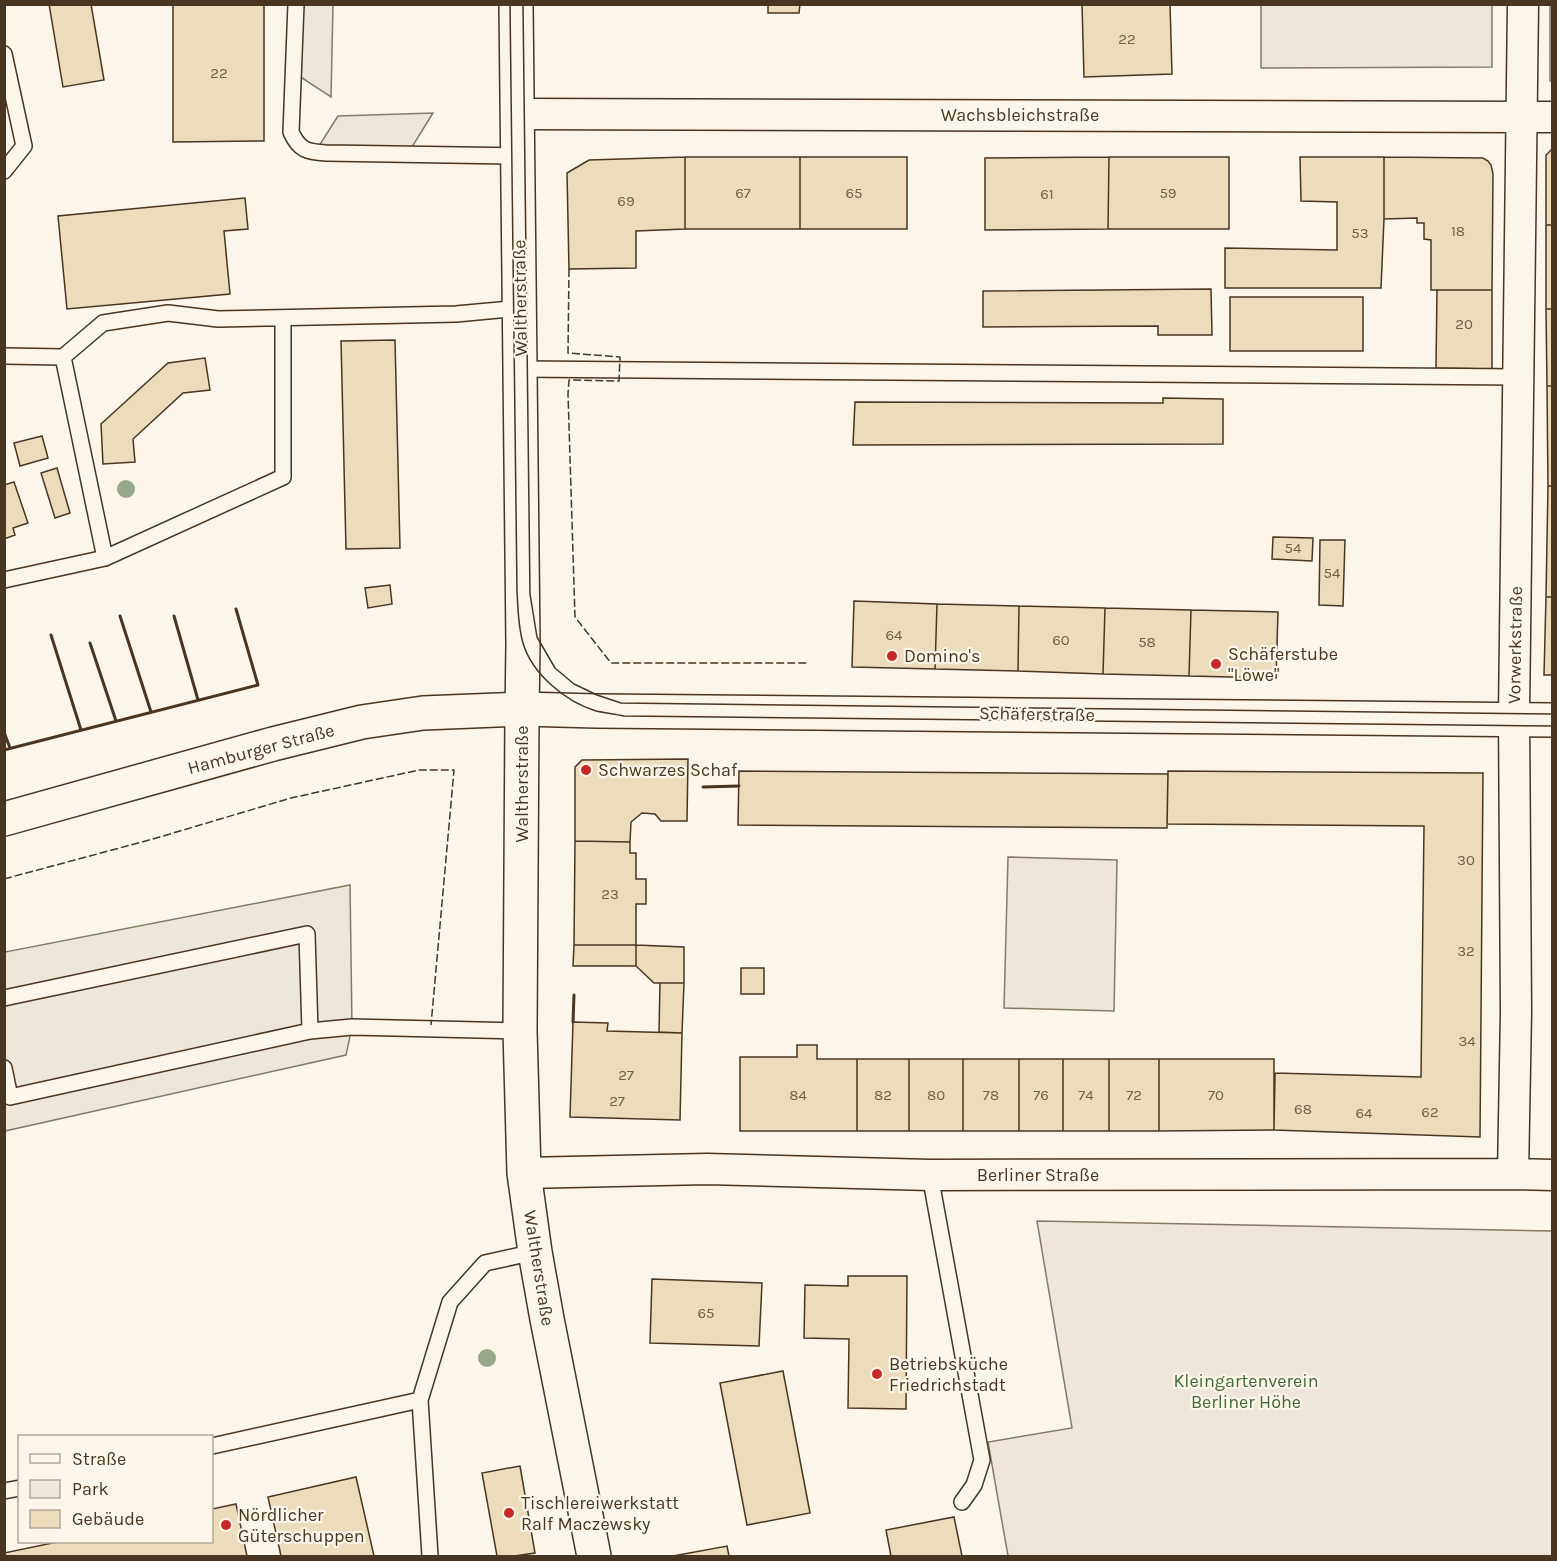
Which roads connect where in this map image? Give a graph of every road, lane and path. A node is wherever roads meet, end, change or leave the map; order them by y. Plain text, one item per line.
1 (296, 4) edge
2 (520, 4) edge
3 (1523, 4) edge
4 (4, 54) edge
5 (517, 114) junction
6 (1522, 116) junction
7 (1552, 117) edge
8 (518, 156) junction
9 (4, 171) edge
10 (520, 308) junction
11 (283, 318) junction
12 (4, 356) edge
13 (63, 357) junction
14 (520, 369) junction
15 (1519, 377) junction
16 (105, 558) junction
17 (4, 580) edge
18 (522, 709) junction
19 (1514, 720) junction
20 (1552, 720) edge
21 (4, 819) edge
22 (4, 998) edge
23 (310, 1031) junction
24 (520, 1031) junction
25 (4, 1068) edge
26 (524, 1173) junction
27 (1513, 1174) junction
28 (930, 1175) junction
29 (1552, 1175) edge
30 (535, 1252) junction
31 (420, 1400) junction
32 (213, 1446) edge
33 (962, 1502) dead end
34 (430, 1557) edge
35 (594, 1557) edge

1 - 8 lane
2 - 5 main road, Waltherstraße
3 - 6 street, Vorwerkstraße
4 - 9 lane
5 - 6 street, Wachsbleichstraße
5 - 8 main road, Waltherstraße
6 - 7 street, Wachsbleichstraße
6 - 15 street, Vorwerkstraße
8 - 10 main road, Waltherstraße
10 - 11 lane
10 - 14 main road, Waltherstraße
11 - 13 lane
11 - 16 lane
12 - 13 lane
13 - 16 lane
14 - 15 lane
14 - 18 main road, Waltherstraße
15 - 19 street, Vorwerkstraße
16 - 17 lane
18 - 19 main road, Schäferstraße
18 - 21 main road, Hamburger Straße
18 - 24 main road, Waltherstraße
19 - 20 main road, Schäferstraße
19 - 27 street, Vorwerkstraße
22 - 23 lane
23 - 24 lane
23 - 25 lane
24 - 26 main road, Waltherstraße
26 - 28 street, Berliner Straße
26 - 30 main road, Waltherstraße
27 - 28 street, Berliner Straße
27 - 29 street, Berliner Straße
28 - 33 lane
30 - 31 lane
30 - 35 main road, Waltherstraße
31 - 32 lane
31 - 34 lane

